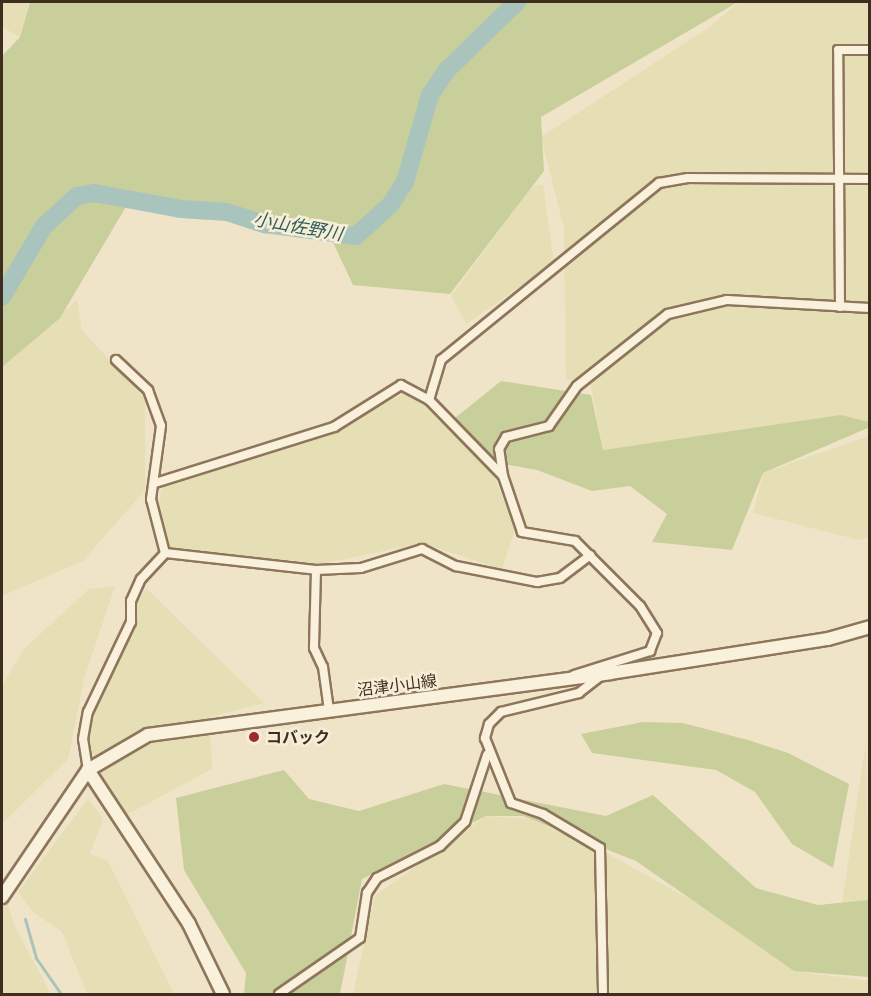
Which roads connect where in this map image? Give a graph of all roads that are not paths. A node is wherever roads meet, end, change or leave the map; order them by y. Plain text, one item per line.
1 (870, 50) edge
2 (839, 178) junction
3 (870, 179) edge
4 (840, 307) junction
5 (870, 308) edge
6 (116, 360) dead end
7 (429, 400) junction
8 (503, 476) junction
9 (155, 483) junction
10 (165, 553) junction
11 (590, 555) junction
12 (316, 570) junction
13 (870, 627) edge
14 (603, 674) junction
15 (560, 681) junction
16 (329, 710) junction
17 (488, 754) junction
18 (88, 770) junction
19 (2, 897) edge
20 (223, 994) edge
21 (279, 994) edge
22 (603, 994) edge

1 - 2 street
2 - 3 street
2 - 4 street
2 - 7 street
4 - 5 street
4 - 8 street
6 - 9 street
7 - 8 street
7 - 9 street
8 - 11 street
9 - 10 street
10 - 12 street
10 - 18 street
11 - 12 street
11 - 15 street
12 - 16 street
13 - 14 main road, 沼津小山線
14 - 15 main road, 沼津小山線
14 - 17 street
15 - 16 main road, 沼津小山線
16 - 18 main road, 沼津小山線
17 - 21 street
17 - 22 street
18 - 19 main road, 沼津小山線
18 - 20 main road

